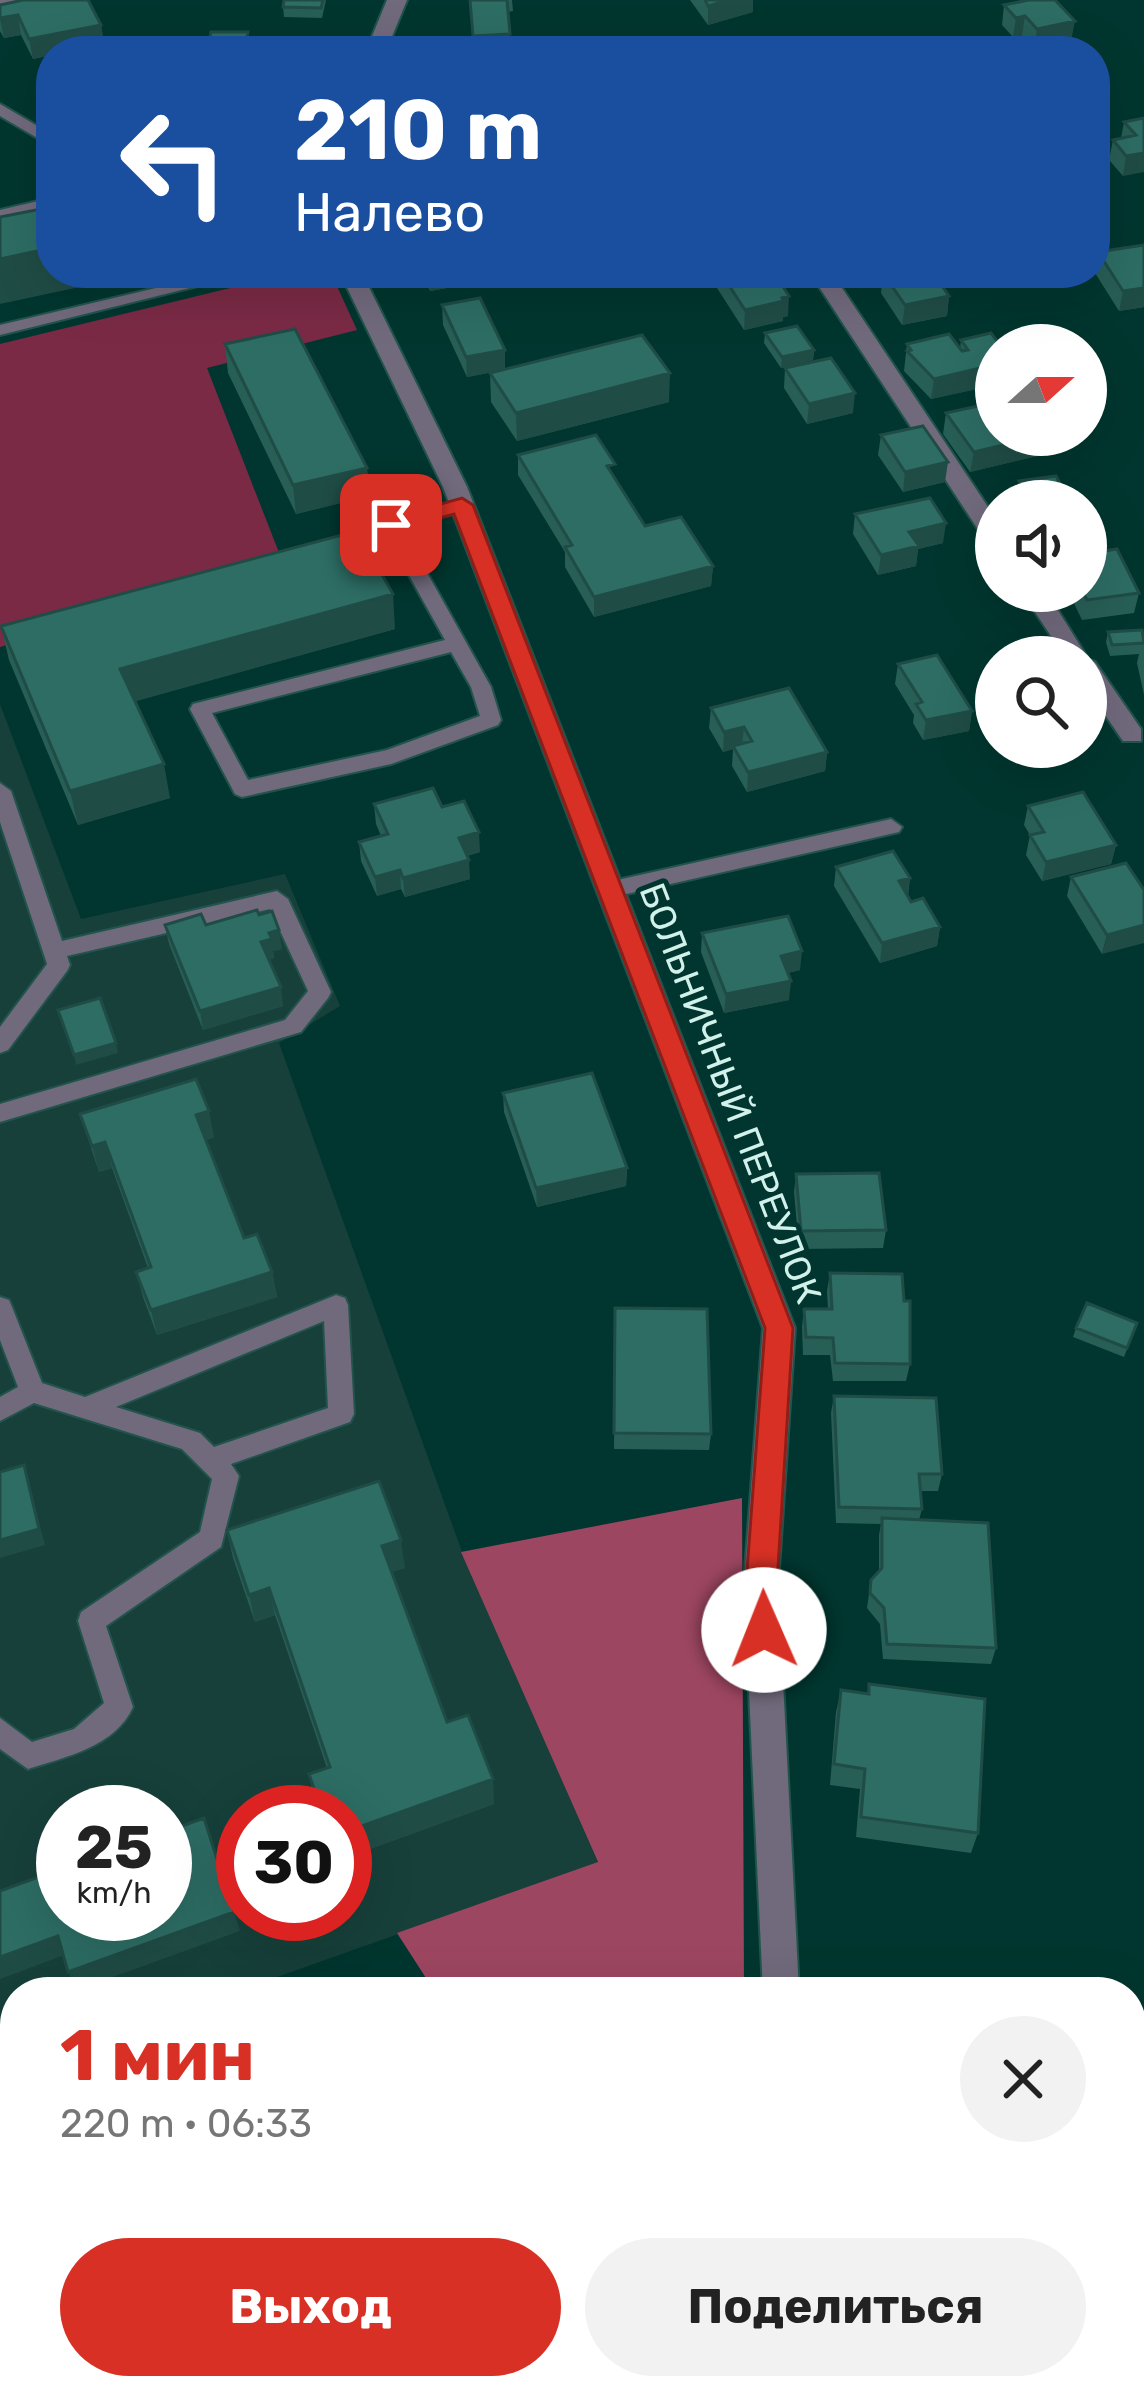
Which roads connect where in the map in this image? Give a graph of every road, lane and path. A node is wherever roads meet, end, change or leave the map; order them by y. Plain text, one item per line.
1 (18, 0) edge
2 (397, 0) edge
3 (0, 4) edge
4 (382, 36) edge
5 (0, 110) edge
6 (36, 132) edge
7 (36, 208) edge
8 (0, 216) edge
9 (178, 288) edge
10 (358, 288) edge
11 (831, 288) edge
12 (0, 330) edge
13 (462, 505) junction
14 (975, 505) edge
15 (455, 644) junction
16 (1107, 699) edge
17 (1132, 735) dead end
18 (0, 790) edge
19 (891, 827) dead end
20 (613, 890) junction
21 (55, 951) junction
22 (0, 1043) edge
23 (0, 1113) edge
24 (0, 1307) edge
25 (32, 1391) junction
26 (85, 1408) junction
27 (0, 1410) edge
28 (210, 1460) junction
29 (0, 1732) edge
30 (780, 1977) edge

1 - 3 lane
2 - 4 street
5 - 6 lane
7 - 8 street
9 - 12 lane
10 - 13 street, БОЛЬНИЧНЫЙ ПЕРЕУЛОК
11 - 14 street
13 - 15 lane
13 - 20 street, БОЛЬНИЧНЫЙ ПЕРЕУЛОК
15 - 15 lane
16 - 17 street
18 - 21 lane
19 - 20 lane
20 - 30 street, БОЛЬНИЧНЫЙ ПЕРЕУЛОК
21 - 22 lane
21 - 23 lane
24 - 25 lane
25 - 26 lane
25 - 27 lane
26 - 28 lane
26 - 28 lane
28 - 29 lane

